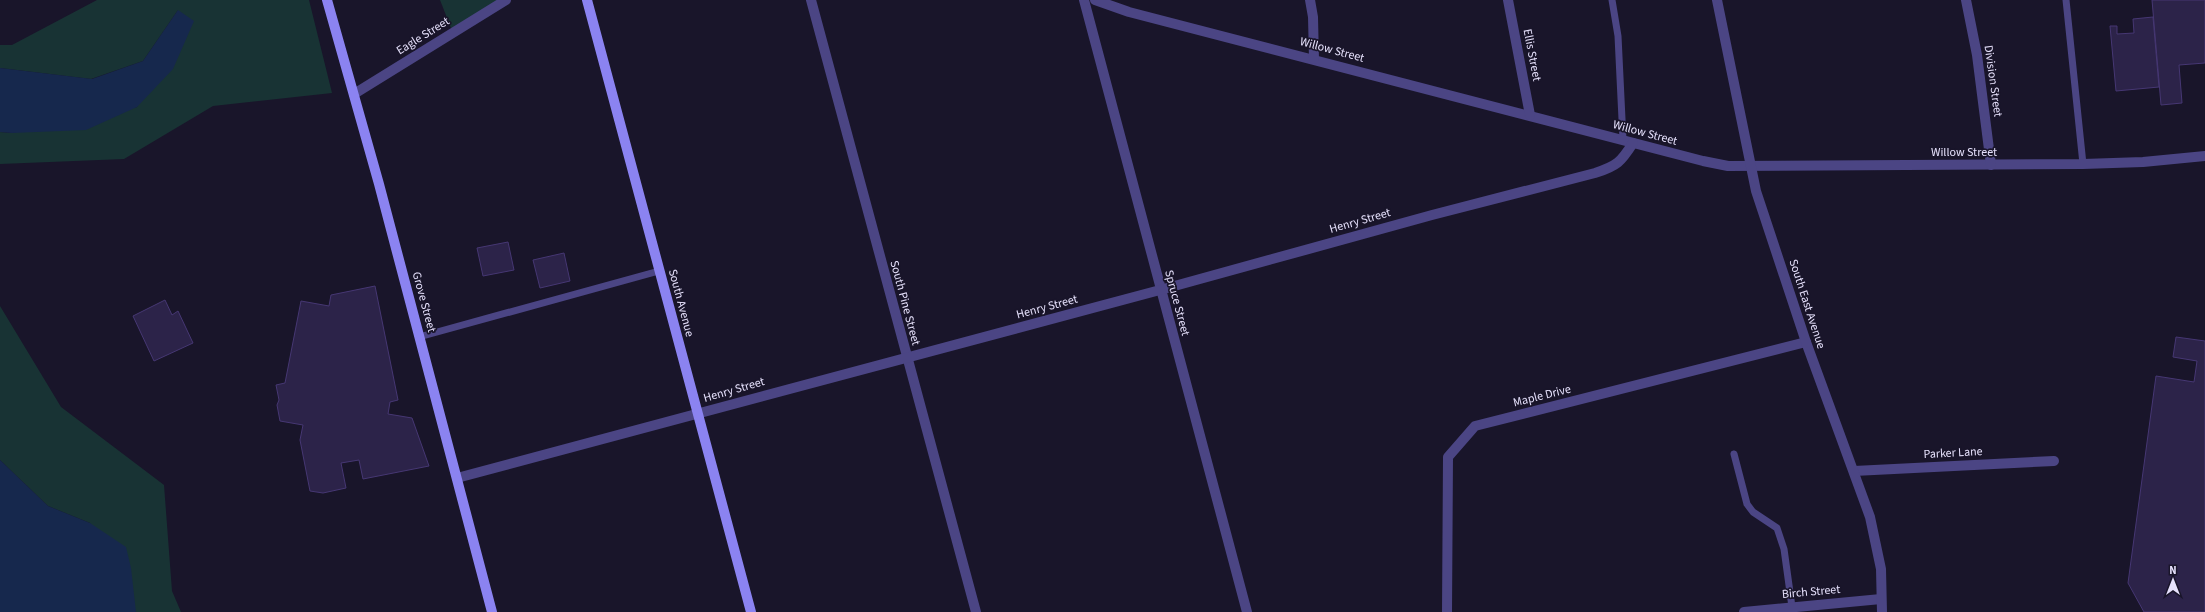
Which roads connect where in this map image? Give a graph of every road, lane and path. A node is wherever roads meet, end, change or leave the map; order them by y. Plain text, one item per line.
1 (327, 0) edge
2 (506, 0) edge
3 (587, 0) edge
4 (811, 0) edge
5 (1084, 0) edge
6 (1095, 0) edge
7 (1310, 0) edge
8 (1508, 0) edge
9 (1612, 0) edge
10 (1717, 0) edge
11 (1966, 0) edge
12 (2066, 0) edge
13 (1314, 58) junction
14 (354, 94) junction
15 (1530, 115) junction
16 (1628, 142) junction
17 (2205, 156) edge
18 (2083, 164) junction
19 (1991, 165) junction
20 (1751, 166) junction
21 (659, 271) junction
22 (1160, 290) junction
23 (419, 337) junction
24 (1806, 342) junction
25 (906, 357) junction
26 (697, 414) junction
27 (1734, 454) dead end
28 (2054, 461) dead end
29 (1854, 471) junction
30 (457, 478) junction
31 (1881, 599) junction
32 (1792, 607) junction
33 (492, 612) edge
34 (751, 612) edge
35 (976, 612) edge
36 (1247, 612) edge
37 (1447, 612) edge
38 (1744, 612) edge
39 (1882, 612) edge

1 - 14 main road, Grove Street
2 - 14 street, Eagle Street
3 - 21 main road, South Avenue
4 - 25 street, South Pine Street
5 - 22 street, Spruce Street
6 - 13 street, Willow Street
7 - 13 street
8 - 15 street, Ellis Street
9 - 16 lane
10 - 20 street, South East Avenue
11 - 19 street, Division Street
12 - 18 lane
13 - 15 street, Willow Street
14 - 23 main road, Grove Street
15 - 16 street, Willow Street
16 - 20 street, Willow Street
16 - 22 street, Henry Street
17 - 18 street, Willow Street
18 - 19 street, Willow Street
19 - 20 street, Willow Street
20 - 24 street, South East Avenue
21 - 23 lane
21 - 26 main road, South Avenue
22 - 25 street, Henry Street
22 - 36 street, Spruce Street
23 - 30 main road, Grove Street
24 - 29 street, South East Avenue
24 - 37 street, Maple Drive
25 - 26 street, Henry Street
25 - 35 street, South Pine Street
26 - 30 street, Henry Street
26 - 34 main road, South Avenue
27 - 32 lane
28 - 29 street, Parker Lane
29 - 31 street, South East Avenue
30 - 33 main road, Grove Street
31 - 32 street, Birch Street
31 - 39 street, South East Avenue
32 - 38 street, Birch Street

